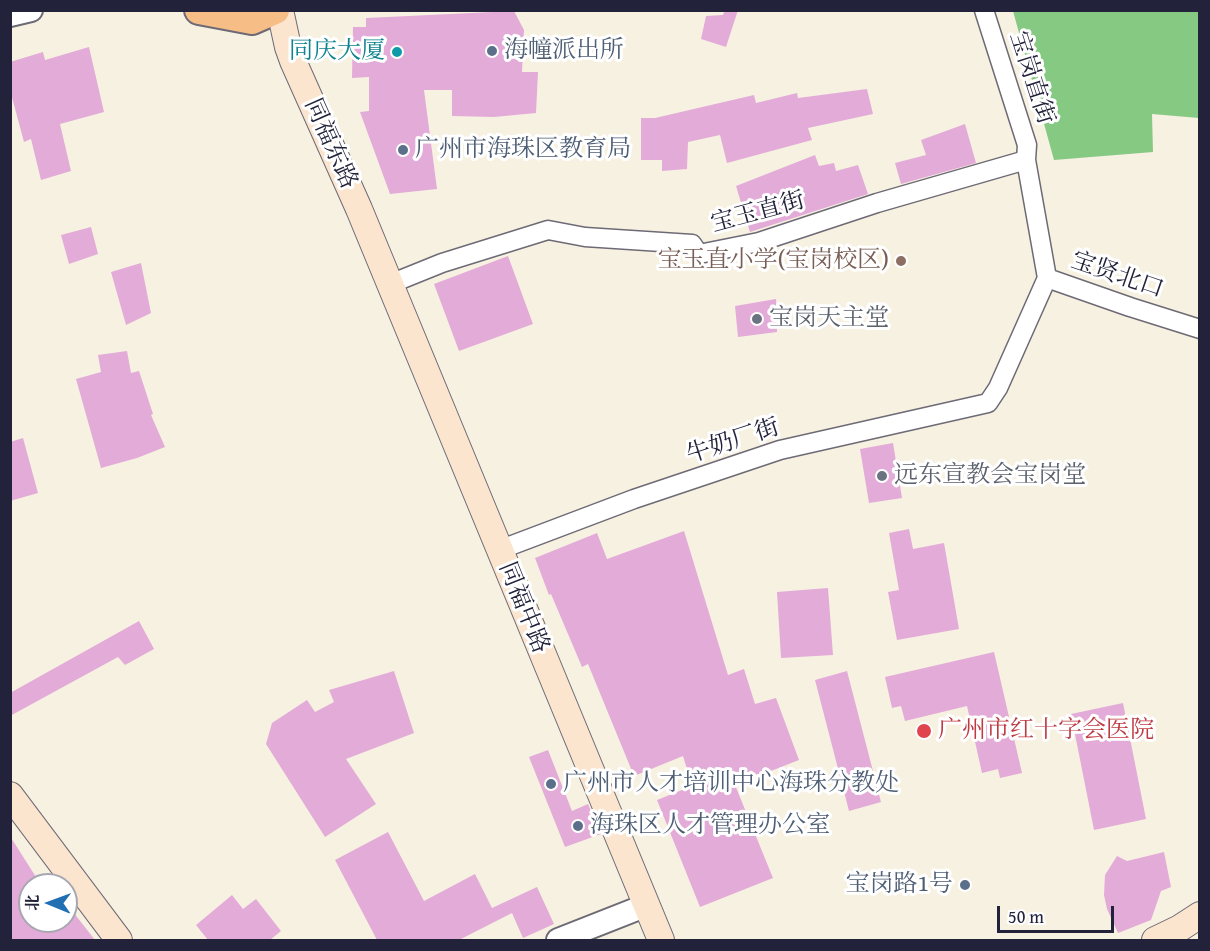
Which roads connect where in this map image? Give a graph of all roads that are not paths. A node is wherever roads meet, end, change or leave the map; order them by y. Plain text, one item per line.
1 (31, 10) edge
2 (275, 10) edge
3 (280, 10) edge
4 (984, 10) edge
5 (201, 11) edge
6 (10, 15) edge
7 (1026, 160) junction
8 (1047, 278) junction
9 (388, 280) junction
10 (1200, 328) edge
11 (988, 403) joint
12 (499, 550) junction
13 (10, 795) edge
14 (647, 905) junction
15 (1198, 924) edge
16 (119, 940) edge
17 (558, 940) edge
18 (660, 940) edge
19 (1155, 940) edge

1 - 6 street
2 - 5 main road
3 - 9 main road, 同福东路
4 - 7 street, 宝岗直街
7 - 8 street
7 - 9 street, 宝玉直街
8 - 10 street, 宝贤北口
8 - 11 street, 宝贤北口
9 - 12 main road, 同福中路
11 - 12 street, 牛奶厂街
12 - 14 main road, 同福中路
13 - 16 main road
14 - 17 street
14 - 18 main road, 同福中路
15 - 19 main road

